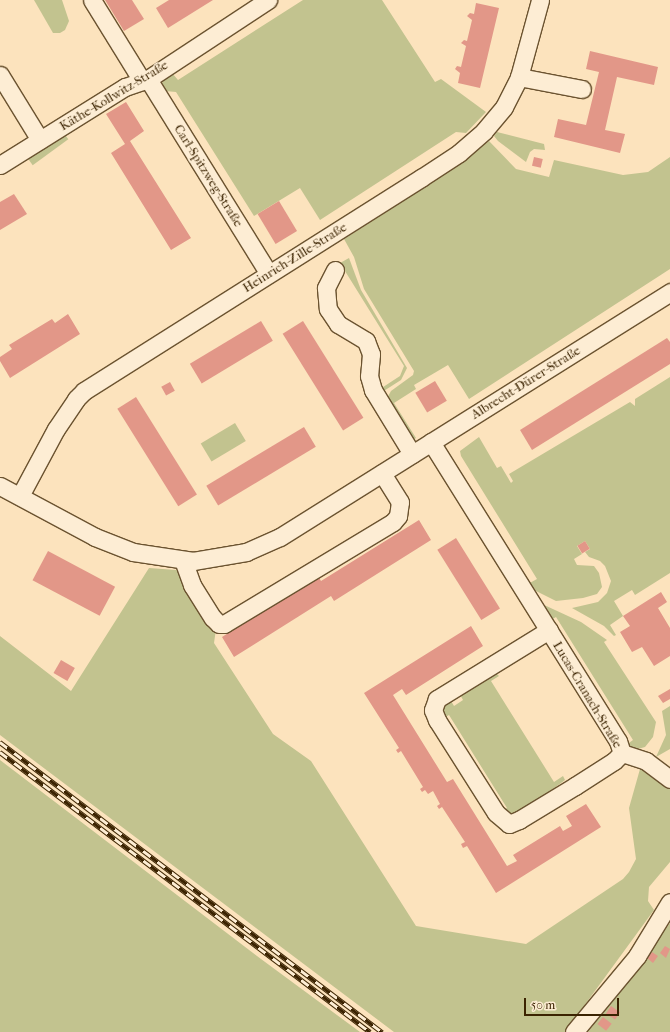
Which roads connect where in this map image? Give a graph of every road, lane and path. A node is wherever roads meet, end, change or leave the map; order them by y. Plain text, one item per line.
1 (92, 0) edge
2 (268, 0) edge
3 (540, 0) edge
4 (0, 75) edge
5 (519, 78) junction
6 (145, 80) junction
7 (582, 89) dead end
8 (40, 140) junction
9 (0, 165) edge
10 (335, 270) dead end
11 (269, 274) junction
12 (670, 292) edge
13 (431, 442) junction
14 (412, 454) junction
15 (382, 473) junction
16 (0, 486) edge
17 (20, 496) junction
18 (183, 560) junction
19 (549, 630) junction
20 (622, 753) junction
21 (670, 779) edge
22 (670, 902) edge
23 (574, 1032) edge

1 - 6 street, Carl-Spitzweg-Straße
2 - 6 street, Käthe-Kollwitz-Straße
3 - 5 street, Heinrich-Zille-Straße
4 - 8 street
5 - 7 street
5 - 11 street, Heinrich-Zille-Straße
6 - 8 street, Käthe-Kollwitz-Straße
6 - 11 street, Carl-Spitzweg-Straße
8 - 9 street, Käthe-Kollwitz-Straße
10 - 14 street
11 - 17 street, Heinrich-Zille-Straße
12 - 13 street, Albrecht-Dürer-Straße
13 - 14 street, Albrecht-Dürer-Straße
13 - 19 street, Lucas-Cranach-Straße
14 - 15 street, Albrecht-Dürer-Straße
15 - 18 street, Albrecht-Dürer-Straße
15 - 18 street
16 - 17 street, Albrecht-Dürer-Straße
17 - 18 street, Albrecht-Dürer-Straße
19 - 20 street, Lucas-Cranach-Straße
19 - 20 street, Lucas-Cranach-Straße
20 - 21 street
22 - 23 street

